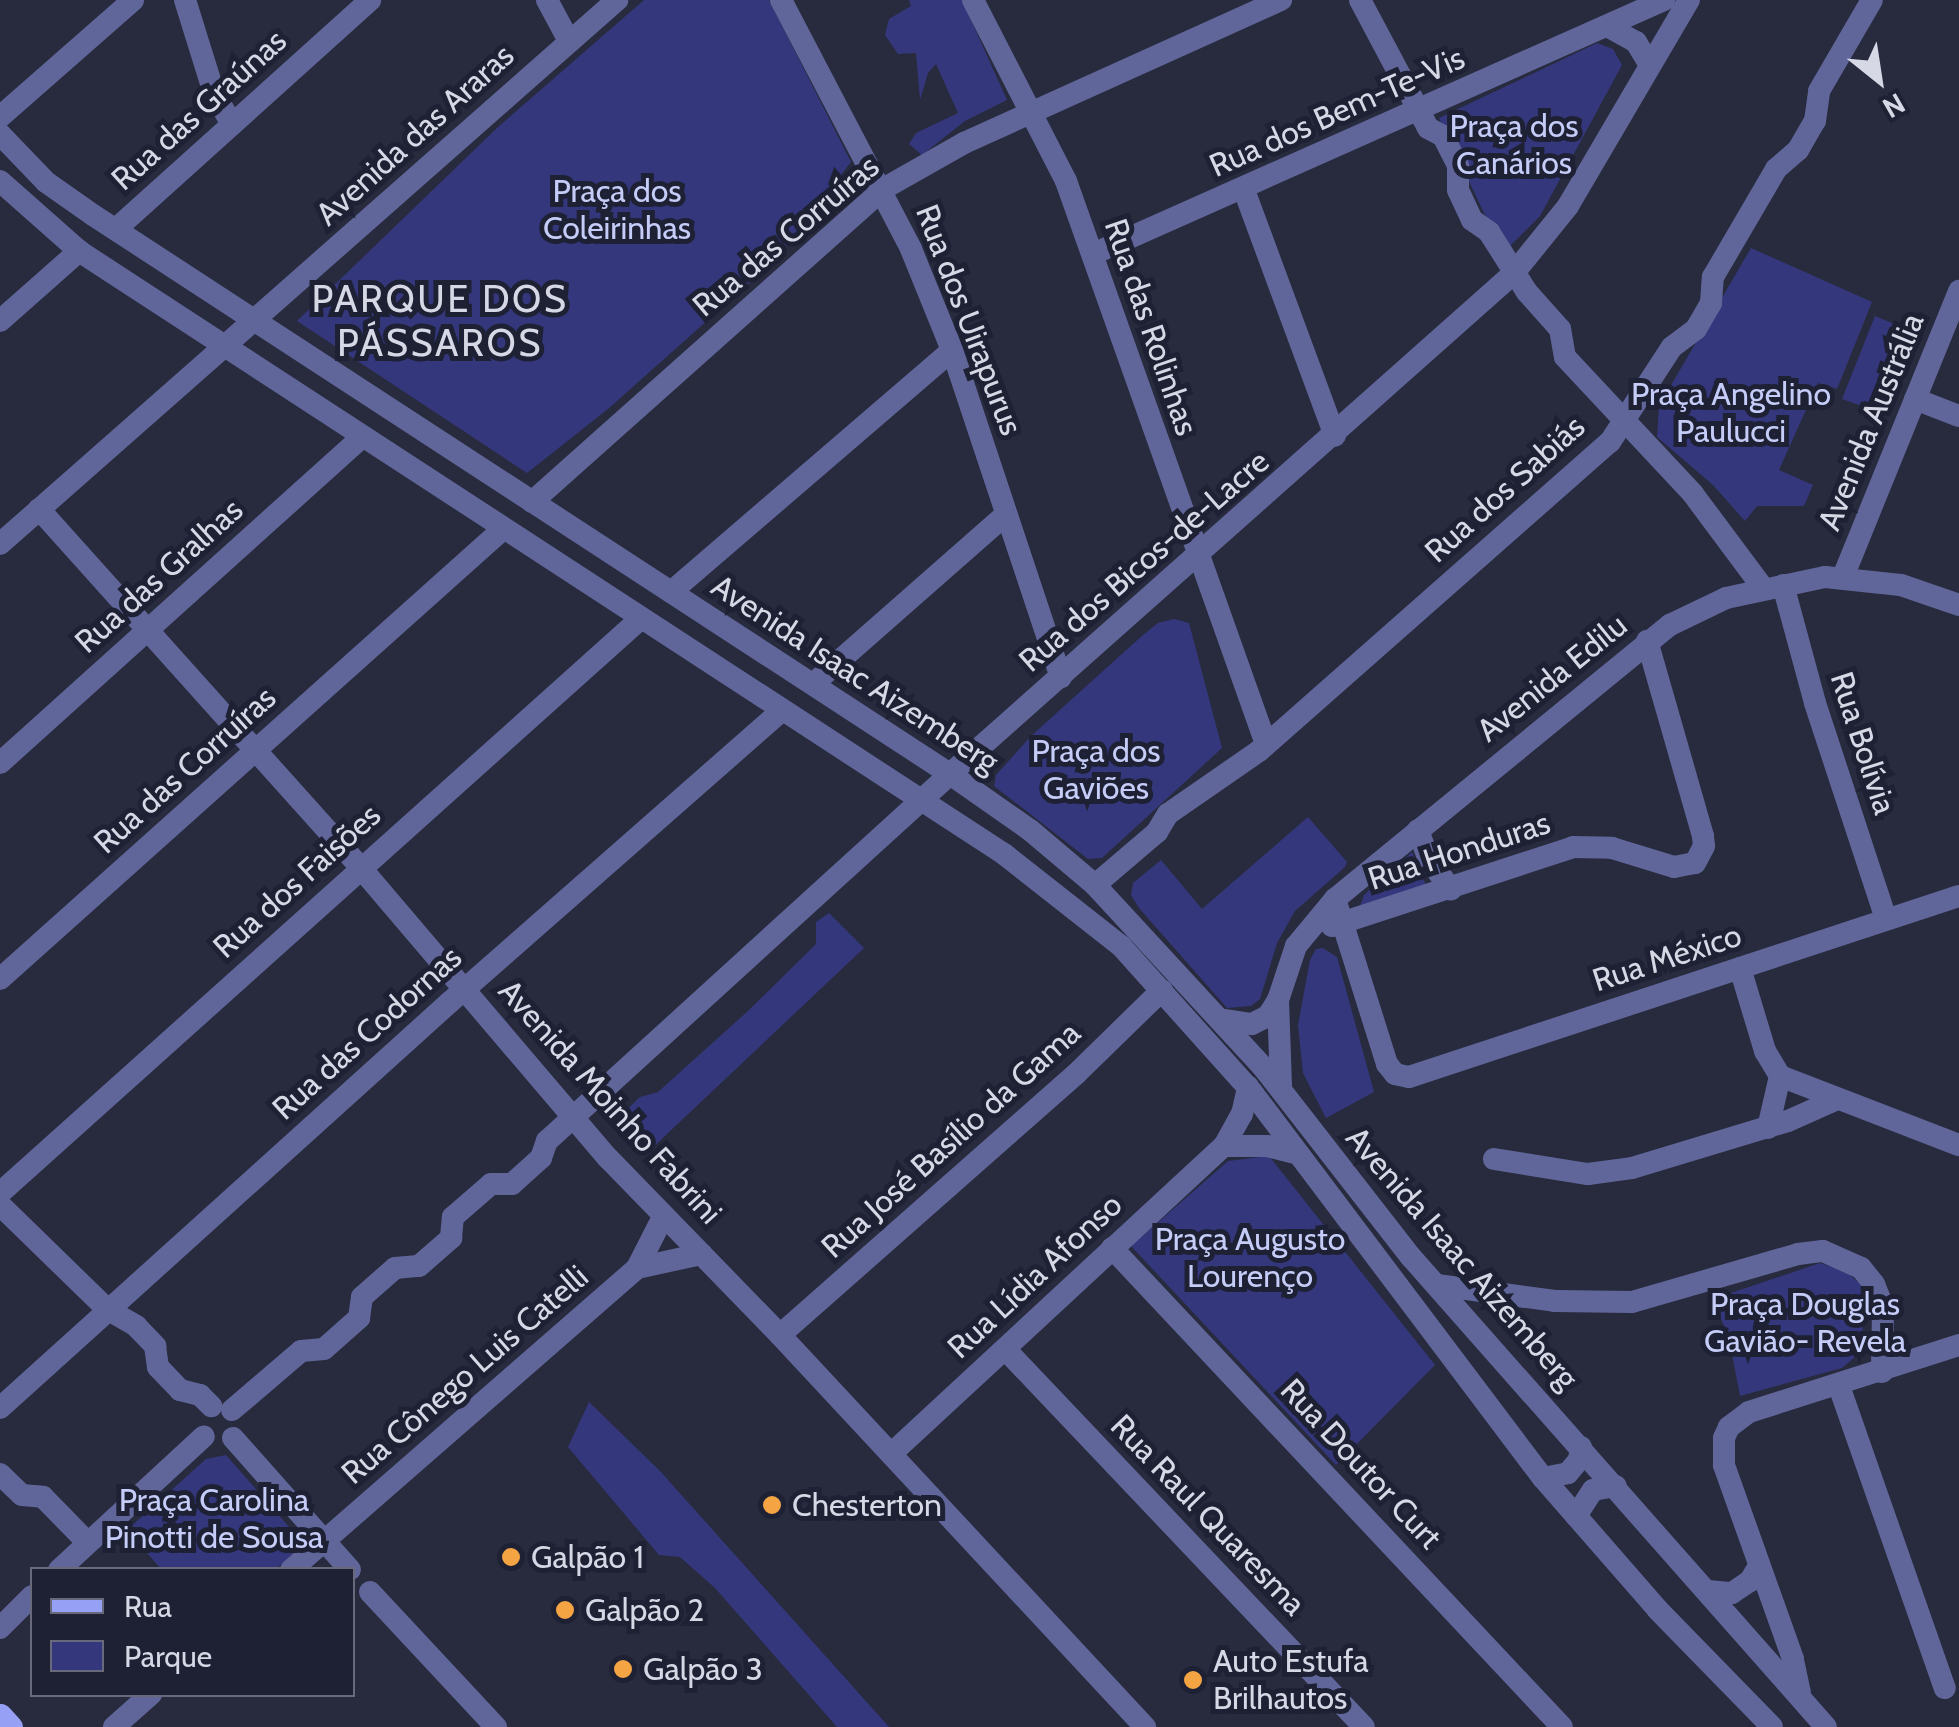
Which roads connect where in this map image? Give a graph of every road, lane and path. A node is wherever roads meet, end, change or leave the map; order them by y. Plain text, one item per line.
1 (133, 0) edge
2 (185, 0) edge
3 (370, 0) edge
4 (547, 0) edge
5 (616, 0) edge
6 (781, 0) edge
7 (972, 0) edge
8 (1282, 0) edge
9 (1360, 0) edge
10 (1664, 0) edge
11 (1689, 0) edge
12 (1862, 4) edge
13 (1606, 26) junction
14 (569, 41) junction
15 (1650, 64) junction
16 (1418, 109) junction
17 (1034, 112) junction
18 (0, 117) edge
19 (232, 124) junction
20 (0, 134) edge
21 (0, 181) edge
22 (884, 188) junction
23 (1244, 190) junction
24 (116, 229) junction
25 (79, 251) junction
26 (1093, 254) junction
27 (1514, 273) junction
28 (1959, 291) edge
29 (256, 318) junction
30 (0, 321) edge
31 (221, 347) junction
32 (952, 350) junction
33 (1916, 399) junction
34 (1959, 416) edge
35 (1624, 419) junction
36 (1335, 436) junction
37 (362, 438) junction
38 (532, 502) junction
39 (39, 509) junction
40 (1004, 516) junction
41 (503, 530) junction
42 (0, 544) edge
43 (1199, 558) junction
44 (1844, 577) junction
45 (1773, 586) junction
46 (671, 592) junction
47 (1959, 605) edge
48 (639, 620) junction
49 (147, 632) junction
50 (1647, 641) junction
51 (1061, 677) junction
52 (813, 684) junction
53 (782, 711) junction
54 (1265, 741) junction
55 (256, 750) junction
56 (0, 763) edge
57 (950, 774) junction
58 (922, 800) junction
59 (1030, 830) junction
60 (1418, 830) junction
61 (1004, 854) junction
62 (360, 866) junction
63 (1095, 884) junction
64 (1451, 890) junction
65 (1959, 896) edge
66 (1334, 899) junction
67 (1886, 919) junction
68 (1344, 923) junction
69 (1310, 932) junction
70 (1740, 968) junction
71 (0, 978) edge
72 (466, 988) junction
73 (1162, 990) junction
74 (1278, 1000) junction
75 (1219, 1019) junction
76 (1780, 1076) junction
77 (1248, 1087) junction
78 (1280, 1088) junction
79 (1835, 1100) junction
80 (576, 1116) junction
81 (1768, 1128) junction
82 (1959, 1145) edge
83 (1224, 1146) junction
84 (1298, 1154) junction
85 (1494, 1159) dead end
86 (0, 1192) edge
87 (0, 1205) edge
88 (663, 1217) junction
89 (1112, 1248) junction
90 (702, 1254) junction
91 (637, 1268) junction
92 (1437, 1285) junction
93 (107, 1309) junction
94 (780, 1335) junction
95 (1959, 1345) edge
96 (1005, 1349) junction
97 (1882, 1372) junction
98 (1838, 1386) junction
99 (0, 1408) edge
100 (222, 1408) junction
101 (204, 1436) junction
102 (233, 1438) junction
103 (1581, 1446) junction
104 (892, 1454) junction
105 (0, 1474) edge
106 (1543, 1478) junction
107 (1616, 1486) junction
108 (1576, 1516) junction
109 (87, 1542) junction
110 (322, 1542) junction
111 (1759, 1566) junction
112 (63, 1567) edge
113 (294, 1567) edge
114 (346, 1567) edge
115 (359, 1580) edge
116 (1708, 1591) junction
117 (30, 1598) edge
118 (0, 1628) edge
119 (1945, 1688) dead end
120 (147, 1697) edge
121 (1800, 1698) junction
122 (0, 1716) edge
123 (10, 1727) edge
124 (114, 1727) edge
125 (496, 1727) edge
126 (1145, 1727) edge
127 (1364, 1727) edge
128 (1562, 1727) edge
129 (1772, 1727) edge
130 (1826, 1727) edge

1 - 18 street
2 - 19 street
3 - 19 street, Rua das Graúnas
4 - 14 street
5 - 14 street, Avenida das Araras
6 - 22 street, Rua dos Uirapurus
7 - 17 street, Rua das Rolinhas
8 - 17 street, Rua das Corruíras
9 - 16 street
10 - 13 street, Rua dos Bem-Te-Vis
11 - 15 street, Rua dos Bicos-de-Lacre
12 - 35 street, Rua dos Sabiás
13 - 15 street
13 - 16 street, Rua dos Bem-Te-Vis
14 - 29 street, Avenida das Araras
15 - 27 street, Rua dos Bicos-de-Lacre
16 - 23 street, Rua dos Bem-Te-Vis
16 - 27 street
17 - 22 street, Rua das Corruíras
17 - 26 street, Rua das Rolinhas
19 - 24 street, Rua das Graúnas
20 - 24 street, Avenida Isaac Aizemberg
21 - 25 street, Avenida Isaac Aizemberg
22 - 32 street, Rua dos Uirapurus
22 - 38 street, Rua das Corruíras
23 - 26 street, Rua dos Bem-Te-Vis
23 - 36 street
24 - 29 street, Avenida Isaac Aizemberg
25 - 30 street
25 - 31 street, Avenida Isaac Aizemberg
26 - 43 street, Rua das Rolinhas
27 - 35 street
27 - 36 street, Rua dos Bicos-de-Lacre
28 - 33 street, Avenida Austrália
29 - 31 street, Avenida das Araras
29 - 38 street, Avenida Isaac Aizemberg
31 - 37 street, Avenida Isaac Aizemberg
31 - 39 street
32 - 40 street, Rua dos Uirapurus
32 - 46 street
33 - 34 street
33 - 44 street, Avenida Austrália
35 - 45 street
35 - 54 street, Rua dos Sabiás
36 - 43 street, Rua dos Bicos-de-Lacre
37 - 41 street, Avenida Isaac Aizemberg
37 - 49 street, Rua das Gralhas
38 - 46 street, Avenida Isaac Aizemberg
39 - 42 street
39 - 49 street, Avenida Moinho Fabrini
40 - 51 street, Rua dos Uirapurus
40 - 52 street
41 - 48 street, Avenida Isaac Aizemberg
41 - 55 street, Rua das Corruíras
43 - 51 street, Rua dos Bicos-de-Lacre
43 - 54 street, Rua das Rolinhas
44 - 45 street, Avenida Edilu
44 - 47 street, Avenida Edilu
45 - 50 street, Avenida Edilu
45 - 67 street, Rua Bolívia
46 - 52 street, Avenida Isaac Aizemberg
48 - 53 street, Avenida Isaac Aizemberg
48 - 62 street, Rua dos Faisões
49 - 55 street, Avenida Moinho Fabrini
49 - 56 street, Rua das Gralhas
50 - 60 street, Avenida Edilu
50 - 64 street, Rua Honduras
51 - 57 street, Rua dos Bicos-de-Lacre
52 - 57 street, Avenida Isaac Aizemberg
53 - 58 street, Avenida Isaac Aizemberg
53 - 72 street, Rua das Codornas
54 - 63 street, Rua dos Sabiás
55 - 62 street, Avenida Moinho Fabrini
55 - 71 street, Rua das Corruíras
57 - 58 street, Rua dos Bicos-de-Lacre
57 - 59 street, Avenida Isaac Aizemberg
58 - 61 street, Avenida Isaac Aizemberg
58 - 80 street, Rua dos Bicos-de-Lacre
59 - 61 street
59 - 63 street, Avenida Isaac Aizemberg
60 - 64 street
60 - 66 street, Avenida Edilu
61 - 73 street, Avenida Isaac Aizemberg
62 - 72 street, Avenida Moinho Fabrini
62 - 86 street, Rua dos Faisões
63 - 75 street, Avenida Isaac Aizemberg
64 - 68 street, Rua Honduras
65 - 67 street, Rua México
66 - 68 street
66 - 69 street, Avenida Edilu
67 - 70 street, Rua México
68 - 69 street, Rua Honduras
68 - 70 street, Rua México
69 - 74 street, Avenida Edilu
70 - 76 street
72 - 80 street, Avenida Moinho Fabrini
72 - 93 street, Rua das Codornas
73 - 77 street, Avenida Isaac Aizemberg
73 - 94 street, Rua José Basílio da Gama
74 - 75 street
74 - 78 street, Avenida Edilu
75 - 78 street, Avenida Isaac Aizemberg
76 - 79 street
76 - 81 street
77 - 83 street, Rua Lídia Afonso
77 - 84 street, Avenida Isaac Aizemberg
78 - 92 street, Avenida Isaac Aizemberg
79 - 81 street
79 - 82 street
80 - 88 street, Avenida Moinho Fabrini
80 - 100 street, Rua dos Bicos-de-Lacre
81 - 85 street
83 - 84 street
83 - 89 street, Rua Lídia Afonso
84 - 106 street, Avenida Isaac Aizemberg
87 - 93 street
88 - 90 street, Avenida Moinho Fabrini
88 - 91 street, Rua Cônego Luis Catelli
89 - 96 street, Rua Lídia Afonso
89 - 128 street, Rua Doutor Curt
90 - 91 street, Rua Cônego Luis Catelli
90 - 94 street, Avenida Moinho Fabrini
91 - 110 street, Rua Cônego Luis Catelli
92 - 97 street
92 - 103 street, Avenida Isaac Aizemberg
93 - 99 street, Rua das Codornas
93 - 100 street
94 - 104 street, Avenida Moinho Fabrini
95 - 97 street
96 - 104 street, Rua Lídia Afonso
96 - 127 street, Rua Raul Quaresma
97 - 98 street
98 - 111 street
98 - 119 street
100 - 101 street
100 - 102 street
101 - 102 street
101 - 109 street
102 - 110 street
103 - 106 street
103 - 107 street, Avenida Isaac Aizemberg
104 - 126 street, Avenida Moinho Fabrini
105 - 109 street
106 - 108 street, Avenida Isaac Aizemberg
107 - 108 street
107 - 116 street, Avenida Isaac Aizemberg
108 - 129 street, Avenida Isaac Aizemberg
109 - 112 street
110 - 113 street, Rua Cônego Luis Catelli
110 - 114 street
111 - 116 street
111 - 121 street
115 - 125 street
116 - 121 street, Avenida Isaac Aizemberg
117 - 118 street
120 - 124 street
121 - 130 street, Avenida Isaac Aizemberg
122 - 123 main road

